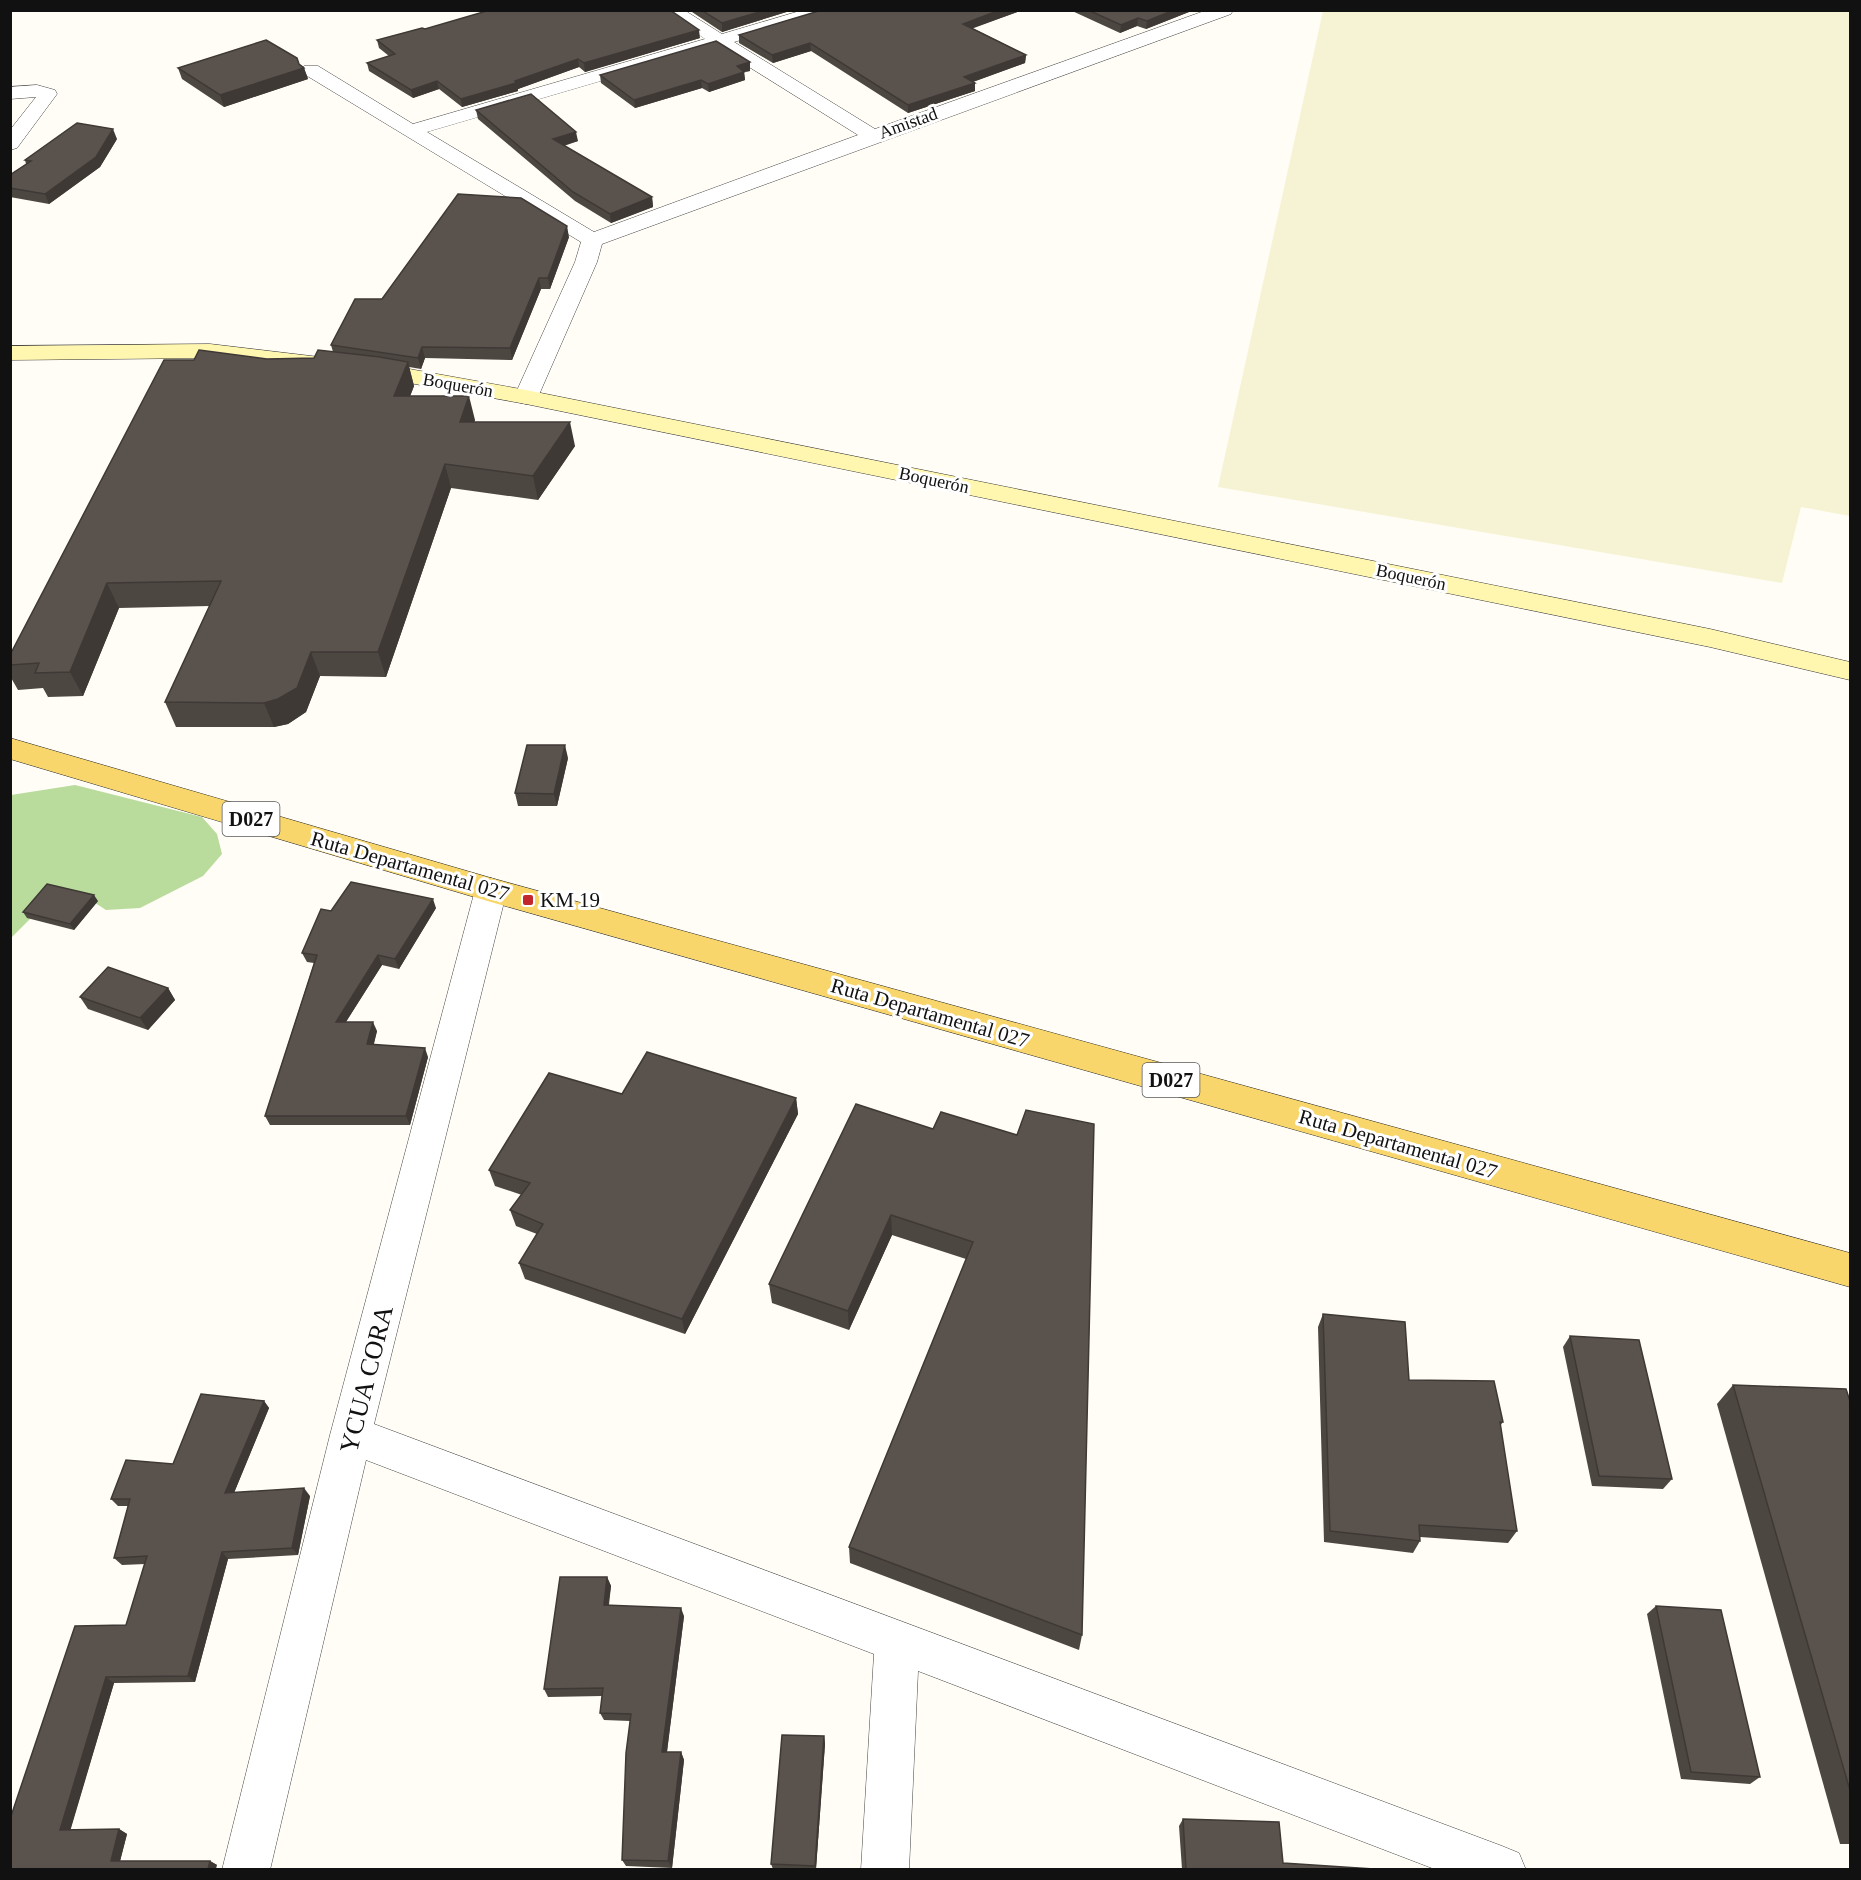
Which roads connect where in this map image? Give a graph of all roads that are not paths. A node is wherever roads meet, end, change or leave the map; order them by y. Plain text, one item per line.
1 (671, 10) edge
2 (824, 10) edge
3 (1225, 10) edge
4 (720, 41) junction
5 (311, 70) dead end
6 (10, 93) edge
7 (413, 130) junction
8 (873, 136) junction
9 (10, 144) edge
10 (592, 240) junction
11 (10, 354) edge
12 (526, 397) junction
13 (1851, 671) edge
14 (10, 748) edge
15 (491, 890) junction
16 (1851, 1270) edge
17 (351, 1435) junction
18 (897, 1641) junction
19 (246, 1869) edge
20 (885, 1869) edge
21 (1502, 1869) edge

1 - 4 street
2 - 4 street
3 - 8 street, Amistad
4 - 7 street
4 - 8 street
5 - 7 street
6 - 9 street
7 - 10 street
8 - 10 street, Amistad
10 - 12 street
11 - 12 street, Boquerón
12 - 13 street, Boquerón
14 - 15 main road, Ruta Departamental 027 / D027
15 - 16 main road, Ruta Departamental 027 / D027
15 - 17 street, YCUA CORA
17 - 18 street
17 - 19 street, YCUA CORA
18 - 20 street
18 - 21 street

